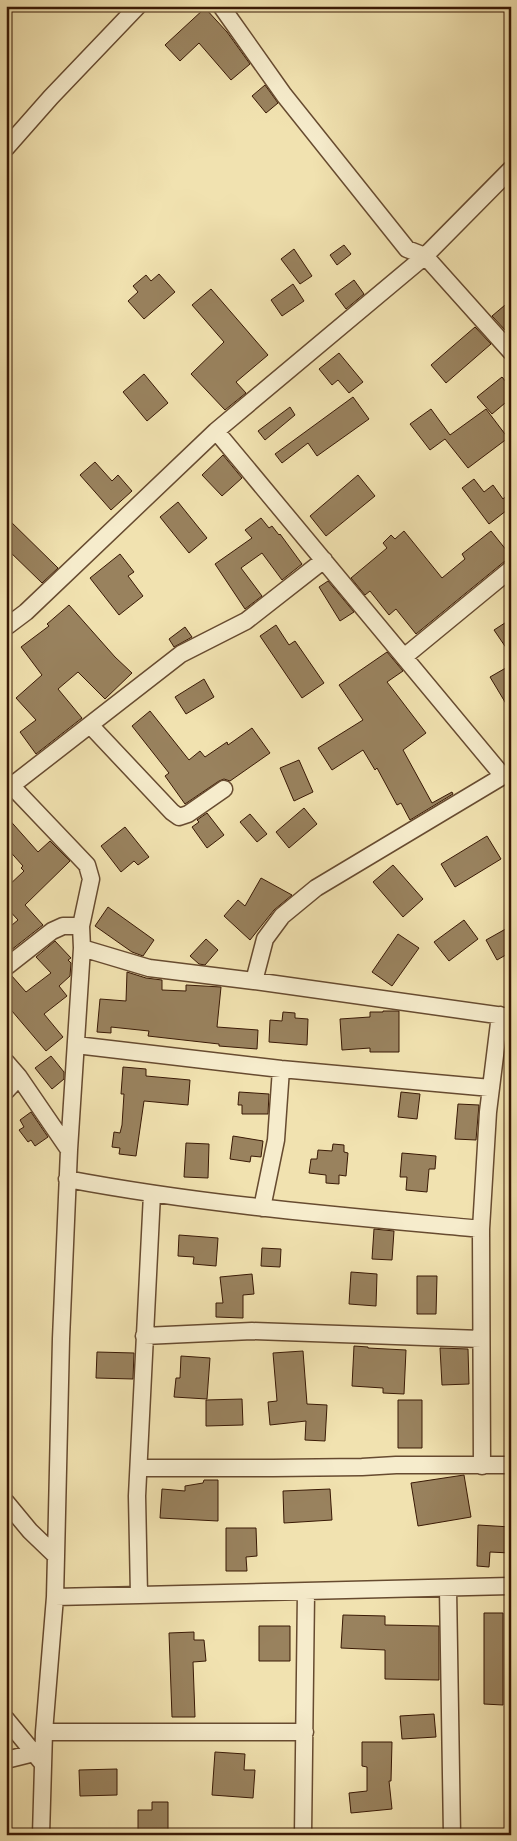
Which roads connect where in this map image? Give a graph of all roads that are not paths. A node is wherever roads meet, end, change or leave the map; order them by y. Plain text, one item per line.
1 (138, 6) edge
2 (221, 6) edge
3 (6, 148) edge
4 (511, 169) edge
5 (425, 256) junction
6 (511, 352) edge
7 (216, 431) junction
8 (324, 560) junction
9 (511, 569) edge
10 (6, 627) edge
11 (404, 657) junction
12 (90, 725) junction
13 (507, 774) edge
14 (8, 785) edge
15 (224, 789) dead end
16 (81, 926) junction
17 (82, 948) junction
18 (6, 967) edge
19 (254, 980) junction
20 (506, 1016) edge
21 (76, 1045) junction
22 (6, 1062) edge
23 (281, 1069) junction
24 (19, 1077) junction
25 (491, 1088) junction
26 (6, 1091) edge
27 (68, 1150) junction
28 (67, 1179) junction
29 (152, 1194) junction
30 (262, 1208) junction
31 (481, 1229) junction
32 (144, 1336) junction
33 (481, 1339) junction
34 (511, 1465) edge
35 (482, 1466) junction
36 (139, 1468) junction
37 (6, 1502) edge
38 (56, 1556) junction
39 (511, 1586) edge
40 (448, 1588) junction
41 (306, 1592) junction
42 (139, 1595) junction
43 (55, 1597) junction
44 (6, 1719) edge
45 (44, 1732) junction
46 (304, 1732) junction
47 (39, 1759) junction
48 (6, 1760) edge
49 (41, 1835) edge
50 (303, 1835) edge
51 (452, 1835) edge

1 - 3 street
2 - 5 street
4 - 5 street
5 - 6 street
5 - 7 street
7 - 8 street
7 - 10 street
8 - 11 street
8 - 12 street
9 - 11 street
11 - 13 street
12 - 14 street
12 - 15 street
13 - 19 street
14 - 16 street
16 - 17 street
16 - 18 street
17 - 19 street
17 - 21 street
19 - 20 street
20 - 25 street
21 - 23 street
21 - 27 street
22 - 24 street
23 - 25 street
23 - 30 street
24 - 26 street
24 - 27 street
25 - 31 street
27 - 28 street
28 - 29 street
28 - 38 street
29 - 30 street
29 - 32 street
30 - 31 street
31 - 33 street
32 - 33 street
32 - 36 street
33 - 35 street
34 - 35 street
35 - 36 street
36 - 42 street
37 - 38 street
38 - 43 street
39 - 40 street
40 - 41 street
40 - 51 street
41 - 42 street
41 - 46 street
42 - 43 street
43 - 45 street
44 - 47 street
45 - 46 street
45 - 47 street
46 - 50 street
47 - 48 street
47 - 49 street

